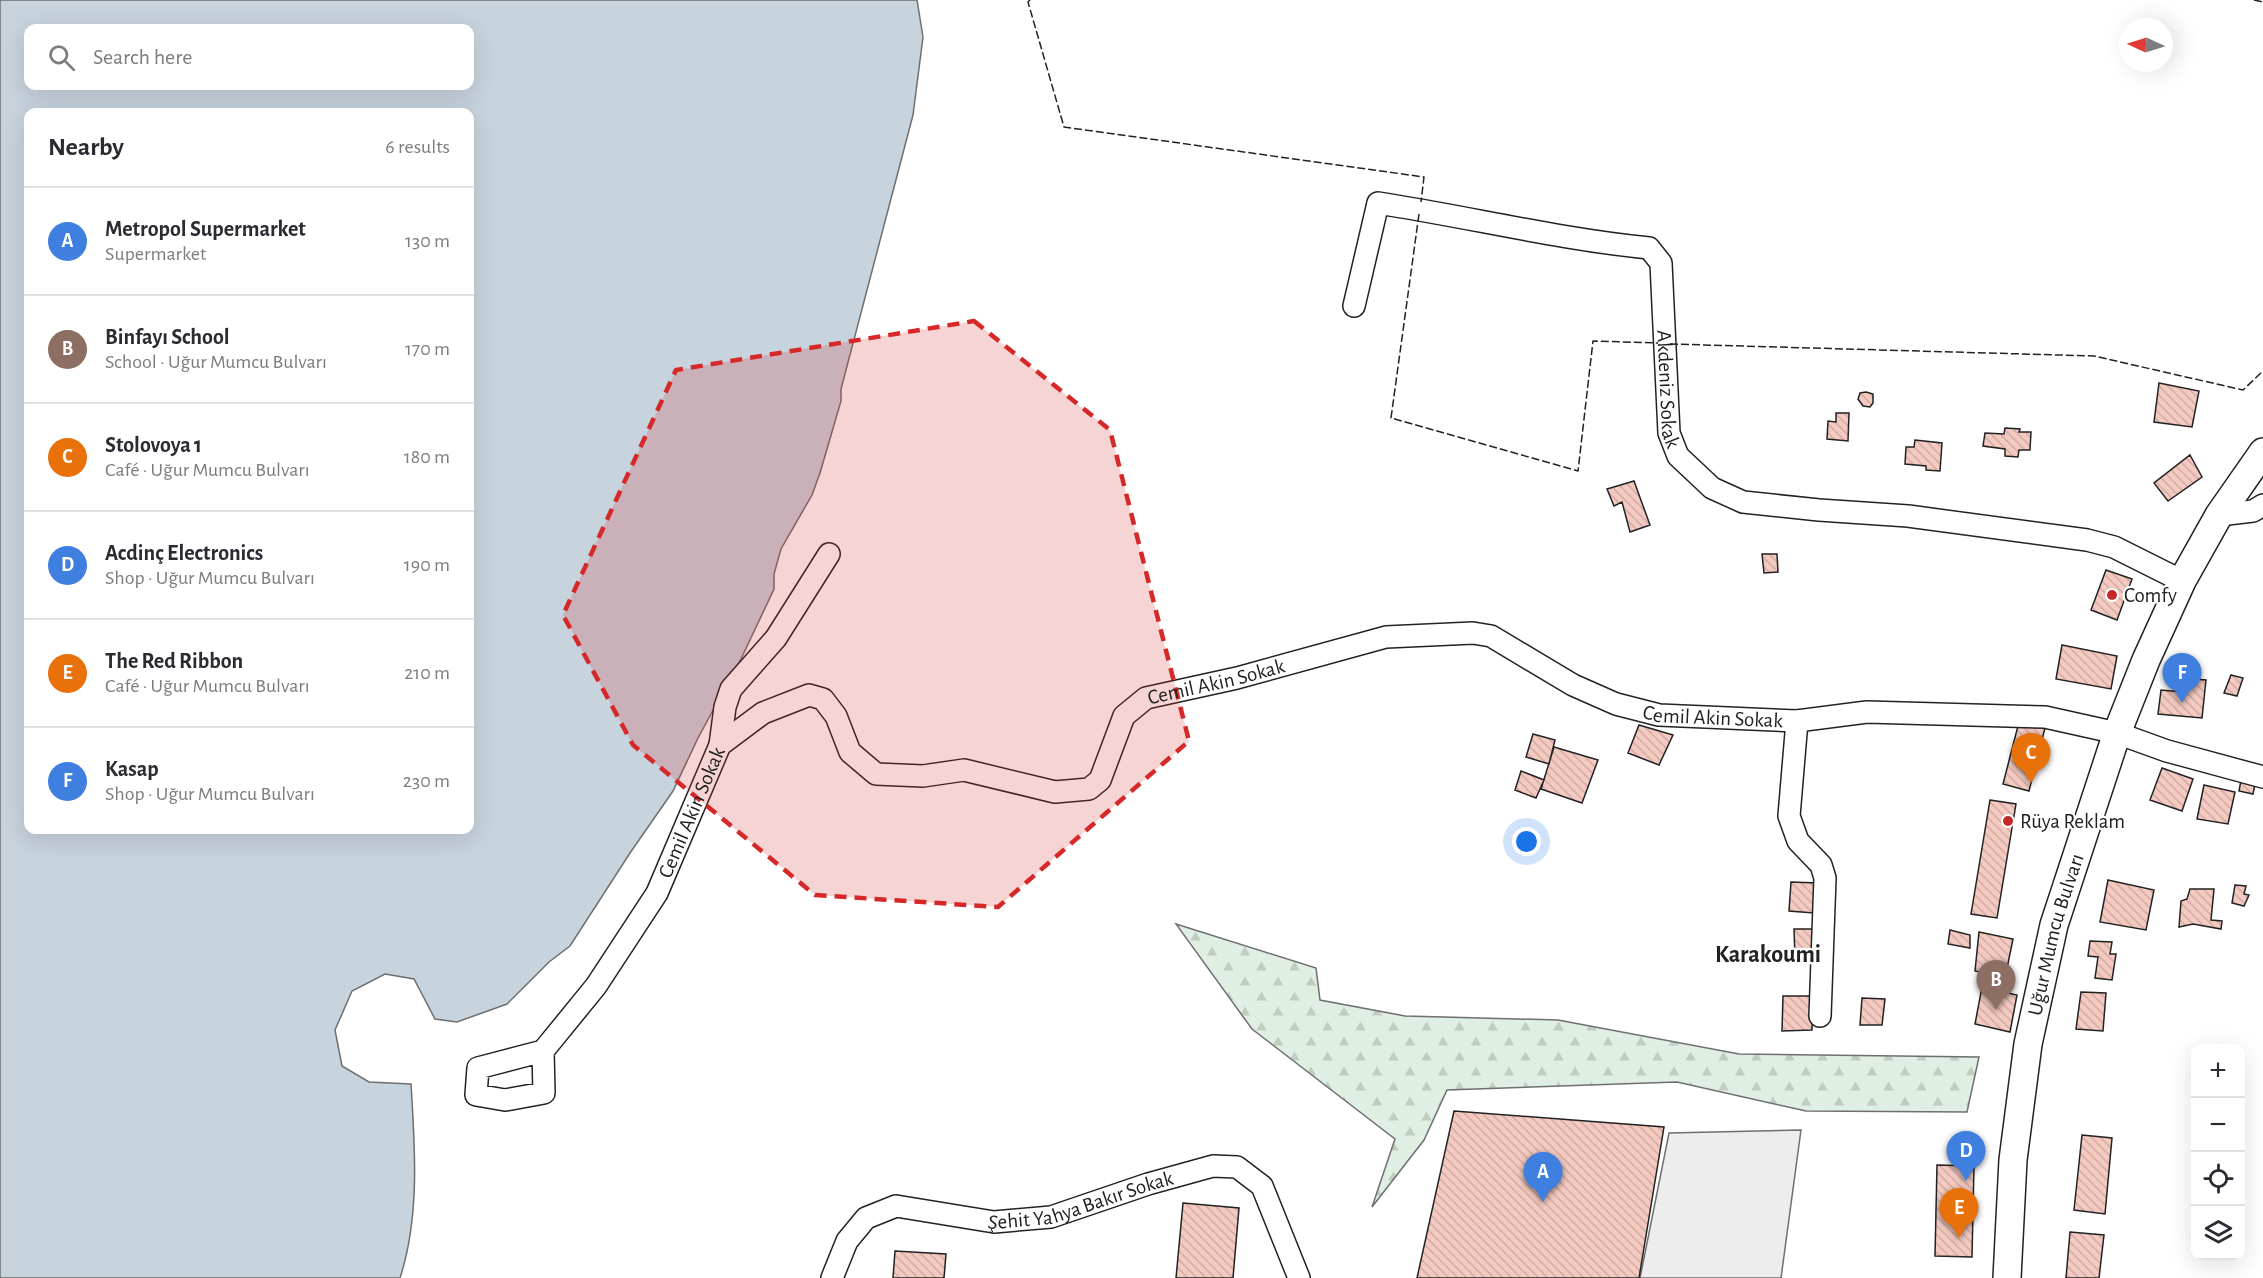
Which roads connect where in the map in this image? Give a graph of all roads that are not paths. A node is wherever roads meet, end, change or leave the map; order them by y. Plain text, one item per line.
1 (1354, 306) dead end
2 (2263, 452) edge
3 (2263, 505) edge
4 (2219, 515) junction
5 (829, 554) dead end
6 (2182, 581) junction
7 (1797, 721) junction
8 (2117, 733) junction
9 (720, 745) junction
10 (2263, 777) edge
11 (1820, 1016) dead end
12 (543, 1051) dead end
13 (2003, 1276) edge
14 (832, 1278) edge
15 (1299, 1278) edge

1 - 6 street, Akdeniz Sokak
2 - 4 main road, Uğur Mumcu Bulvarı
3 - 4 street
4 - 6 main road, Uğur Mumcu Bulvarı
5 - 9 street
6 - 8 main road, Uğur Mumcu Bulvarı
7 - 8 street, Cemil Akin Sokak
7 - 9 street, Cemil Akin Sokak
7 - 11 street
8 - 10 street, Cemil Akin Sokak
8 - 13 main road, Uğur Mumcu Bulvarı
9 - 12 street, Cemil Akin Sokak
14 - 15 street, Şehit Yahya Bakır Sokak

